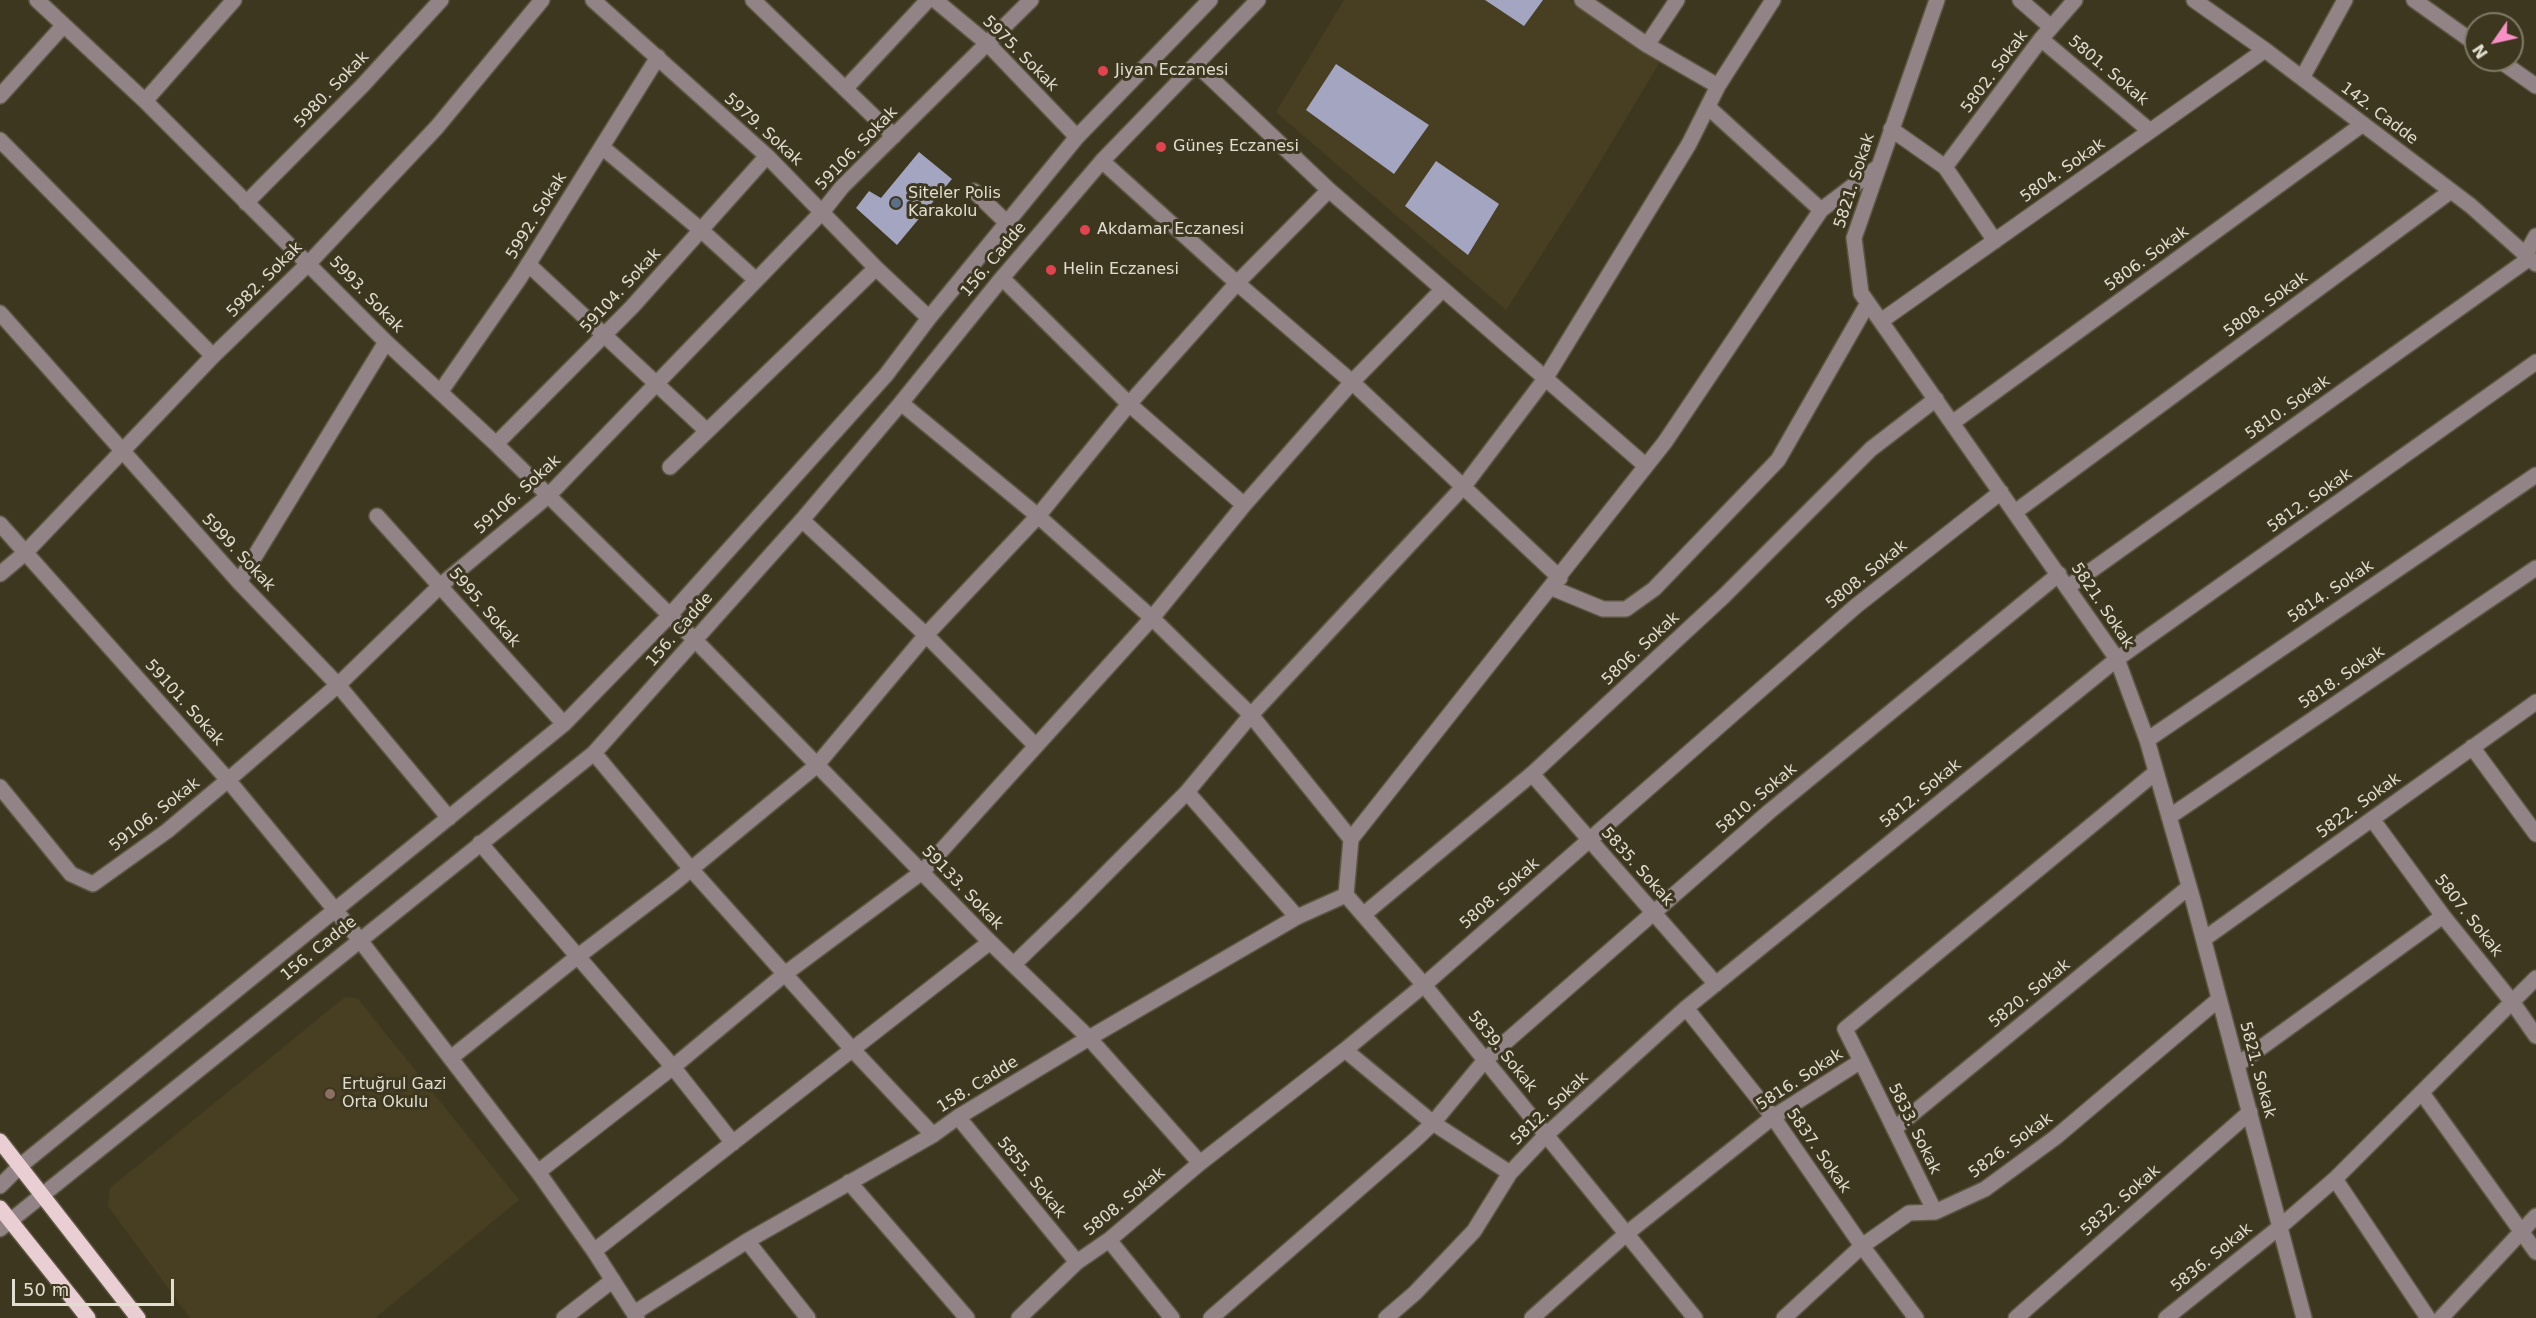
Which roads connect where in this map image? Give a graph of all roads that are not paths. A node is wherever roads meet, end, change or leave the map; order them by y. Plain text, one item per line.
1 (37, 0) edge
2 (441, 0) edge
3 (542, 0) edge
4 (592, 0) edge
5 (753, 0) edge
6 (928, 0) edge
7 (935, 0) edge
8 (1031, 0) edge
9 (1210, 0) edge
10 (1258, 0) edge
11 (1582, 0) edge
12 (1677, 0) edge
13 (1773, 0) edge
14 (1937, 0) edge
15 (2020, 0) edge
16 (2075, 0) edge
17 (2194, 0) edge
18 (2345, 0) edge
19 (2414, 0) edge
20 (224, 3) edge
21 (63, 26) junction
22 (2046, 33) junction
23 (2464, 35) edge
24 (988, 44) junction
25 (1647, 45) junction
26 (2265, 50) junction
27 (658, 57) junction
28 (1196, 64) junction
29 (2516, 72) edge
30 (2302, 78) junction
31 (1718, 86) junction
32 (2536, 86) edge
33 (845, 89) junction
34 (0, 96) edge
35 (145, 100) junction
36 (1708, 107) junction
37 (2363, 124) junction
38 (1891, 129) junction
39 (2151, 131) junction
40 (894, 136) junction
41 (1077, 137) junction
42 (0, 140) edge
43 (602, 147) junction
44 (767, 156) junction
45 (1102, 161) junction
46 (1878, 167) junction
47 (1946, 167) junction
48 (1329, 190) junction
49 (974, 191) dead end
50 (2451, 191) junction
51 (246, 203) junction
52 (1821, 210) junction
53 (823, 211) junction
54 (1007, 223) junction
55 (701, 230) junction
56 (2536, 236) edge
57 (1995, 241) junction
58 (2531, 259) edge
59 (309, 263) junction
60 (528, 264) junction
61 (876, 268) junction
62 (1002, 278) junction
63 (756, 280) junction
64 (1237, 283) junction
65 (1443, 289) junction
66 (1868, 303) junction
67 (0, 313) edge
68 (929, 318) junction
69 (1881, 321) junction
70 (604, 336) junction
71 (386, 342) junction
72 (213, 356) junction
73 (2536, 362) edge
74 (1545, 379) junction
75 (657, 382) junction
76 (1352, 382) junction
77 (441, 391) junction
78 (1935, 399) junction
79 (901, 403) junction
80 (1129, 404) junction
81 (1952, 423) junction
82 (707, 431) junction
83 (496, 444) junction
84 (123, 453) junction
85 (1646, 466) junction
86 (670, 467) dead end
87 (2536, 475) edge
88 (1464, 486) junction
89 (2001, 492) junction
90 (548, 496) junction
91 (1244, 505) junction
92 (2015, 512) junction
93 (377, 516) dead end
94 (1038, 516) junction
95 (802, 520) junction
96 (0, 524) edge
97 (25, 553) junction
98 (2536, 568) edge
99 (0, 574) edge
100 (2063, 580) junction
101 (239, 582) junction
102 (1556, 583) junction
103 (441, 585) junction
104 (670, 615) junction
105 (1152, 618) junction
106 (926, 635) junction
107 (696, 640) junction
108 (2117, 659) junction
109 (338, 684) junction
110 (2536, 702) edge
111 (1251, 715) junction
112 (564, 724) junction
113 (2146, 740) junction
114 (1035, 745) junction
115 (2472, 747) junction
116 (594, 753) junction
117 (816, 766) junction
118 (2156, 772) junction
119 (1532, 774) junction
120 (228, 780) junction
121 (0, 787) edge
122 (1186, 792) junction
123 (449, 818) junction
124 (2169, 818) junction
125 (2372, 819) junction
126 (2536, 834) edge
127 (1351, 839) junction
128 (1589, 840) junction
129 (480, 843) junction
130 (690, 868) junction
131 (922, 872) junction
132 (2189, 887) junction
133 (1346, 895) junction
134 (335, 911) junction
135 (1653, 913) junction
136 (1363, 915) junction
137 (2443, 916) junction
138 (1297, 917) junction
139 (359, 939) junction
140 (2204, 939) junction
141 (990, 942) junction
142 (576, 957) junction
143 (1014, 964) junction
144 (786, 973) junction
145 (2536, 978) edge
146 (1716, 984) junction
147 (1424, 985) junction
148 (2219, 999) junction
149 (2513, 1003) junction
150 (1686, 1008) junction
151 (2536, 1036) edge
152 (1089, 1038) junction
153 (852, 1049) junction
154 (1345, 1050) junction
155 (452, 1057) junction
156 (1485, 1060) junction
157 (1861, 1061) junction
158 (2237, 1065) junction
159 (673, 1067) junction
160 (2422, 1093) junction
161 (2250, 1112) junction
162 (958, 1117) junction
163 (1773, 1117) junction
164 (1433, 1123) junction
165 (1894, 1129) junction
166 (933, 1135) junction
167 (1546, 1135) junction
168 (0, 1141) edge
169 (734, 1143) junction
170 (1200, 1163) junction
171 (20, 1166) junction
172 (538, 1172) junction
173 (1510, 1173) junction
174 (2335, 1179) junction
175 (849, 1182) junction
176 (0, 1186) edge
177 (42, 1195) junction
178 (0, 1208) edge
179 (1935, 1212) junction
180 (2536, 1216) edge
181 (5, 1225) edge
182 (2281, 1226) junction
183 (2520, 1233) junction
184 (1626, 1234) junction
185 (1109, 1240) junction
186 (747, 1241) junction
187 (1862, 1246) junction
188 (594, 1251) junction
189 (2536, 1252) edge
190 (1077, 1262) junction
191 (613, 1280) junction
192 (635, 1316) edge
193 (88, 1318) edge
194 (138, 1318) edge
195 (564, 1318) edge
196 (808, 1318) edge
197 (967, 1318) edge
198 (1019, 1318) edge
199 (1172, 1318) edge
200 (1212, 1318) edge
201 (1386, 1318) edge
202 (1532, 1318) edge
203 (1695, 1318) edge
204 (1784, 1318) edge
205 (1916, 1318) edge
206 (2016, 1318) edge
207 (2166, 1318) edge
208 (2304, 1318) edge
209 (2428, 1318) edge
210 (2441, 1318) edge

1 - 21 street, 5993. Sokak
2 - 51 street, 5980. Sokak
3 - 59 street, 5982. Sokak
4 - 27 street, 5979. Sokak
5 - 33 street
6 - 33 street
7 - 24 street, 5975. Sokak
8 - 24 street, 59106. Sokak
9 - 41 street, 156. Cadde
10 - 28 street, 156. Cadde
11 - 25 street
12 - 25 street
13 - 31 street
14 - 38 street, 5821. Sokak
15 - 22 street, 5801. Sokak
16 - 22 street, 5802. Sokak
17 - 26 street, 142. Cadde
18 - 30 street
19 - 23 street
20 - 35 street
21 - 34 street
21 - 35 street, 5993. Sokak
22 - 39 street, 5801. Sokak
22 - 47 street, 5802. Sokak
24 - 40 street, 59106. Sokak
24 - 41 street, 5975. Sokak
25 - 31 street
26 - 30 street, 142. Cadde
26 - 39 street, 5804. Sokak
27 - 43 street, 5992. Sokak
27 - 44 street, 5979. Sokak
28 - 45 street, 156. Cadde
28 - 48 street
29 - 32 street
30 - 37 street, 142. Cadde
31 - 36 street
33 - 40 street
35 - 51 street, 5993. Sokak
36 - 52 street
36 - 74 street
37 - 50 street, 142. Cadde
37 - 81 street, 5806. Sokak
38 - 46 street, 5821. Sokak
38 - 47 street
39 - 57 street, 5804. Sokak
40 - 53 street, 59106. Sokak
41 - 54 street, 156. Cadde
42 - 72 street
43 - 55 street
43 - 60 street, 5992. Sokak
44 - 53 street, 5979. Sokak
44 - 55 street, 59104. Sokak
45 - 62 street, 156. Cadde
45 - 64 street
46 - 52 street
46 - 66 street, 5821. Sokak
47 - 57 street
48 - 64 street
48 - 65 street
49 - 54 street
50 - 58 street, 142. Cadde
50 - 92 street, 5808. Sokak
51 - 59 street, 5993. Sokak
52 - 85 street
53 - 61 street, 5979. Sokak
53 - 63 street, 59106. Sokak
54 - 68 street, 156. Cadde
55 - 63 street
55 - 70 street, 59104. Sokak
56 - 58 street
57 - 69 street, 5804. Sokak
58 - 100 street, 5810. Sokak
59 - 71 street, 5993. Sokak
59 - 72 street, 5982. Sokak
60 - 70 street
60 - 77 street, 5992. Sokak
61 - 68 street, 5979. Sokak
61 - 82 street
62 - 79 street, 156. Cadde
62 - 80 street
63 - 75 street, 59106. Sokak
64 - 76 street
64 - 80 street
65 - 74 street
65 - 76 street
66 - 69 street, 5821. Sokak
66 - 102 street
67 - 84 street, 5999. Sokak
68 - 104 street, 156. Cadde
69 - 78 street, 5821. Sokak
70 - 75 street
70 - 83 street, 59104. Sokak
71 - 77 street, 5993. Sokak
71 - 101 street
72 - 84 street, 5982. Sokak
73 - 108 street, 5812. Sokak
74 - 85 street
74 - 88 street
75 - 82 street
75 - 90 street, 59106. Sokak
76 - 88 street
76 - 91 street
77 - 83 street, 5993. Sokak
78 - 81 street, 5821. Sokak
78 - 119 street, 5806. Sokak
79 - 94 street
79 - 95 street, 156. Cadde
80 - 91 street
80 - 94 street
81 - 89 street, 5821. Sokak
82 - 86 street
83 - 90 street, 5993. Sokak
84 - 97 street, 5982. Sokak
84 - 101 street, 5999. Sokak
85 - 102 street
87 - 113 street, 5814. Sokak
88 - 102 street
88 - 111 street
89 - 92 street, 5821. Sokak
89 - 128 street, 5808. Sokak
90 - 103 street, 59106. Sokak
90 - 104 street, 5993. Sokak
91 - 105 street
92 - 100 street, 5821. Sokak
93 - 103 street, 5995. Sokak
94 - 105 street
94 - 106 street
95 - 106 street
95 - 107 street, 156. Cadde
96 - 97 street, 59101. Sokak
97 - 99 street, 5982. Sokak
97 - 120 street, 59101. Sokak
98 - 124 street, 5818. Sokak
100 - 108 street, 5821. Sokak
100 - 135 street, 5810. Sokak
101 - 109 street, 5999. Sokak
102 - 127 street
103 - 109 street, 59106. Sokak
103 - 112 street, 5995. Sokak
104 - 107 street, 5993. Sokak
104 - 112 street, 156. Cadde
105 - 111 street
105 - 114 street
106 - 114 street
106 - 117 street
107 - 116 street, 156. Cadde
107 - 117 street, 59133. Sokak
108 - 113 street, 5821. Sokak
108 - 146 street, 5812. Sokak
109 - 120 street, 59106. Sokak
109 - 123 street, 5999. Sokak
110 - 115 street, 5822. Sokak
111 - 122 street
111 - 127 street
112 - 123 street, 156. Cadde
113 - 118 street, 5821. Sokak
114 - 131 street
115 - 125 street, 5822. Sokak
115 - 126 street
116 - 129 street, 156. Cadde
116 - 130 street
117 - 130 street
117 - 131 street, 59133. Sokak
118 - 124 street, 5821. Sokak
118 - 157 street, 5816. Sokak
119 - 128 street, 5835. Sokak
119 - 136 street, 5806. Sokak
120 - 121 street, 59106. Sokak
120 - 134 street, 59101. Sokak
122 - 138 street
122 - 143 street
123 - 134 street, 156. Cadde
124 - 132 street, 5821. Sokak
125 - 137 street, 5807. Sokak
125 - 140 street, 5822. Sokak
127 - 133 street
128 - 135 street, 5835. Sokak
128 - 147 street, 5808. Sokak
129 - 139 street, 156. Cadde
129 - 142 street
130 - 142 street
130 - 144 street
131 - 141 street, 59133. Sokak
131 - 144 street
132 - 140 street, 5821. Sokak
132 - 165 street, 5820. Sokak
133 - 136 street, 5839. Sokak
133 - 138 street, 158. Cadde
134 - 139 street, 59101. Sokak
134 - 171 street, 156. Cadde
135 - 146 street, 5835. Sokak
135 - 156 street, 5810. Sokak
136 - 147 street, 5839. Sokak
137 - 149 street, 5807. Sokak
137 - 158 street
138 - 152 street, 158. Cadde
139 - 155 street, 59101. Sokak
139 - 177 street, 156. Cadde
140 - 148 street, 5821. Sokak
141 - 143 street, 59133. Sokak
141 - 153 street
142 - 155 street
142 - 159 street
143 - 152 street, 59133. Sokak
144 - 153 street
144 - 159 street
145 - 149 street, 5836. Sokak
146 - 150 street, 5812. Sokak
147 - 154 street, 5808. Sokak
147 - 156 street, 5839. Sokak
148 - 158 street, 5821. Sokak
148 - 179 street, 5826. Sokak
149 - 151 street, 5807. Sokak
149 - 160 street, 5836. Sokak
150 - 163 street, 5837. Sokak
150 - 167 street, 5812. Sokak
152 - 162 street, 158. Cadde
152 - 170 street, 59133. Sokak
153 - 166 street
153 - 169 street
154 - 164 street
154 - 170 street, 5808. Sokak
155 - 172 street, 59101. Sokak
156 - 164 street, 5810. Sokak
156 - 167 street, 5839. Sokak
157 - 163 street, 5816. Sokak
157 - 165 street, 5833. Sokak
158 - 161 street, 5821. Sokak
159 - 169 street
159 - 172 street
160 - 174 street, 5836. Sokak
160 - 183 street
161 - 182 street, 5821. Sokak
161 - 206 street, 5832. Sokak
162 - 166 street, 158. Cadde
162 - 190 street, 5855. Sokak
163 - 184 street, 5816. Sokak
163 - 187 street, 5837. Sokak
164 - 173 street
164 - 200 street, 5810. Sokak
165 - 179 street, 5833. Sokak
166 - 175 street, 158. Cadde
167 - 173 street, 5812. Sokak
167 - 184 street, 5839. Sokak
168 - 171 main road
169 - 188 street
170 - 185 street, 5808. Sokak
171 - 176 street, 156. Cadde
171 - 177 main road
172 - 188 street, 59101. Sokak
173 - 201 street, 5812. Sokak
174 - 182 street, 5836. Sokak
174 - 209 street
175 - 186 street, 158. Cadde
175 - 197 street
177 - 181 street, 156. Cadde
177 - 194 main road
178 - 181 main road
179 - 187 street, 5826. Sokak
180 - 183 street
181 - 193 main road
182 - 207 street, 5836. Sokak
182 - 208 street, 5821. Sokak
183 - 189 street
183 - 210 street
184 - 202 street, 5816. Sokak
184 - 203 street, 5839. Sokak
185 - 190 street, 5808. Sokak
185 - 199 street
186 - 192 street, 158. Cadde
186 - 196 street
187 - 204 street, 5826. Sokak
187 - 205 street, 5837. Sokak
188 - 191 street, 59101. Sokak
190 - 198 street, 5808. Sokak
191 - 192 street, 59101. Sokak
191 - 195 street

